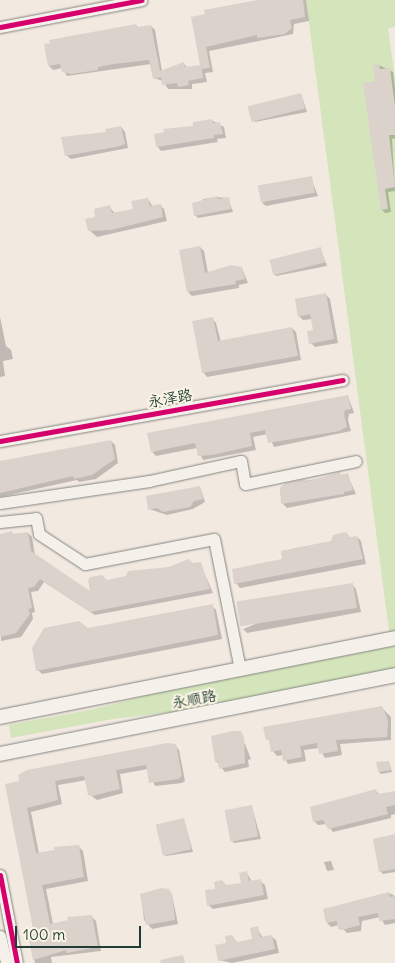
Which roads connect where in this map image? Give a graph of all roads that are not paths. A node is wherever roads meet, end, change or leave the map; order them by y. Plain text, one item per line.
1 (141, 0) edge
2 (127, 1) edge
3 (0, 27) edge
4 (344, 380) dead end
5 (0, 441) edge
6 (356, 461) dead end
7 (0, 503) edge
8 (0, 522) edge
9 (395, 638) edge
10 (240, 669) junction
11 (395, 675) edge
12 (0, 717) edge
13 (0, 754) edge
14 (0, 875) edge
15 (0, 936) edge
16 (6, 963) edge
17 (17, 963) edge

1 - 2 street
2 - 3 street
4 - 5 street, 永泽路
6 - 7 street
8 - 10 street
9 - 10 main road, 永顺路
10 - 12 main road, 永顺路
11 - 13 main road, 永顺路
14 - 17 street
15 - 16 street

